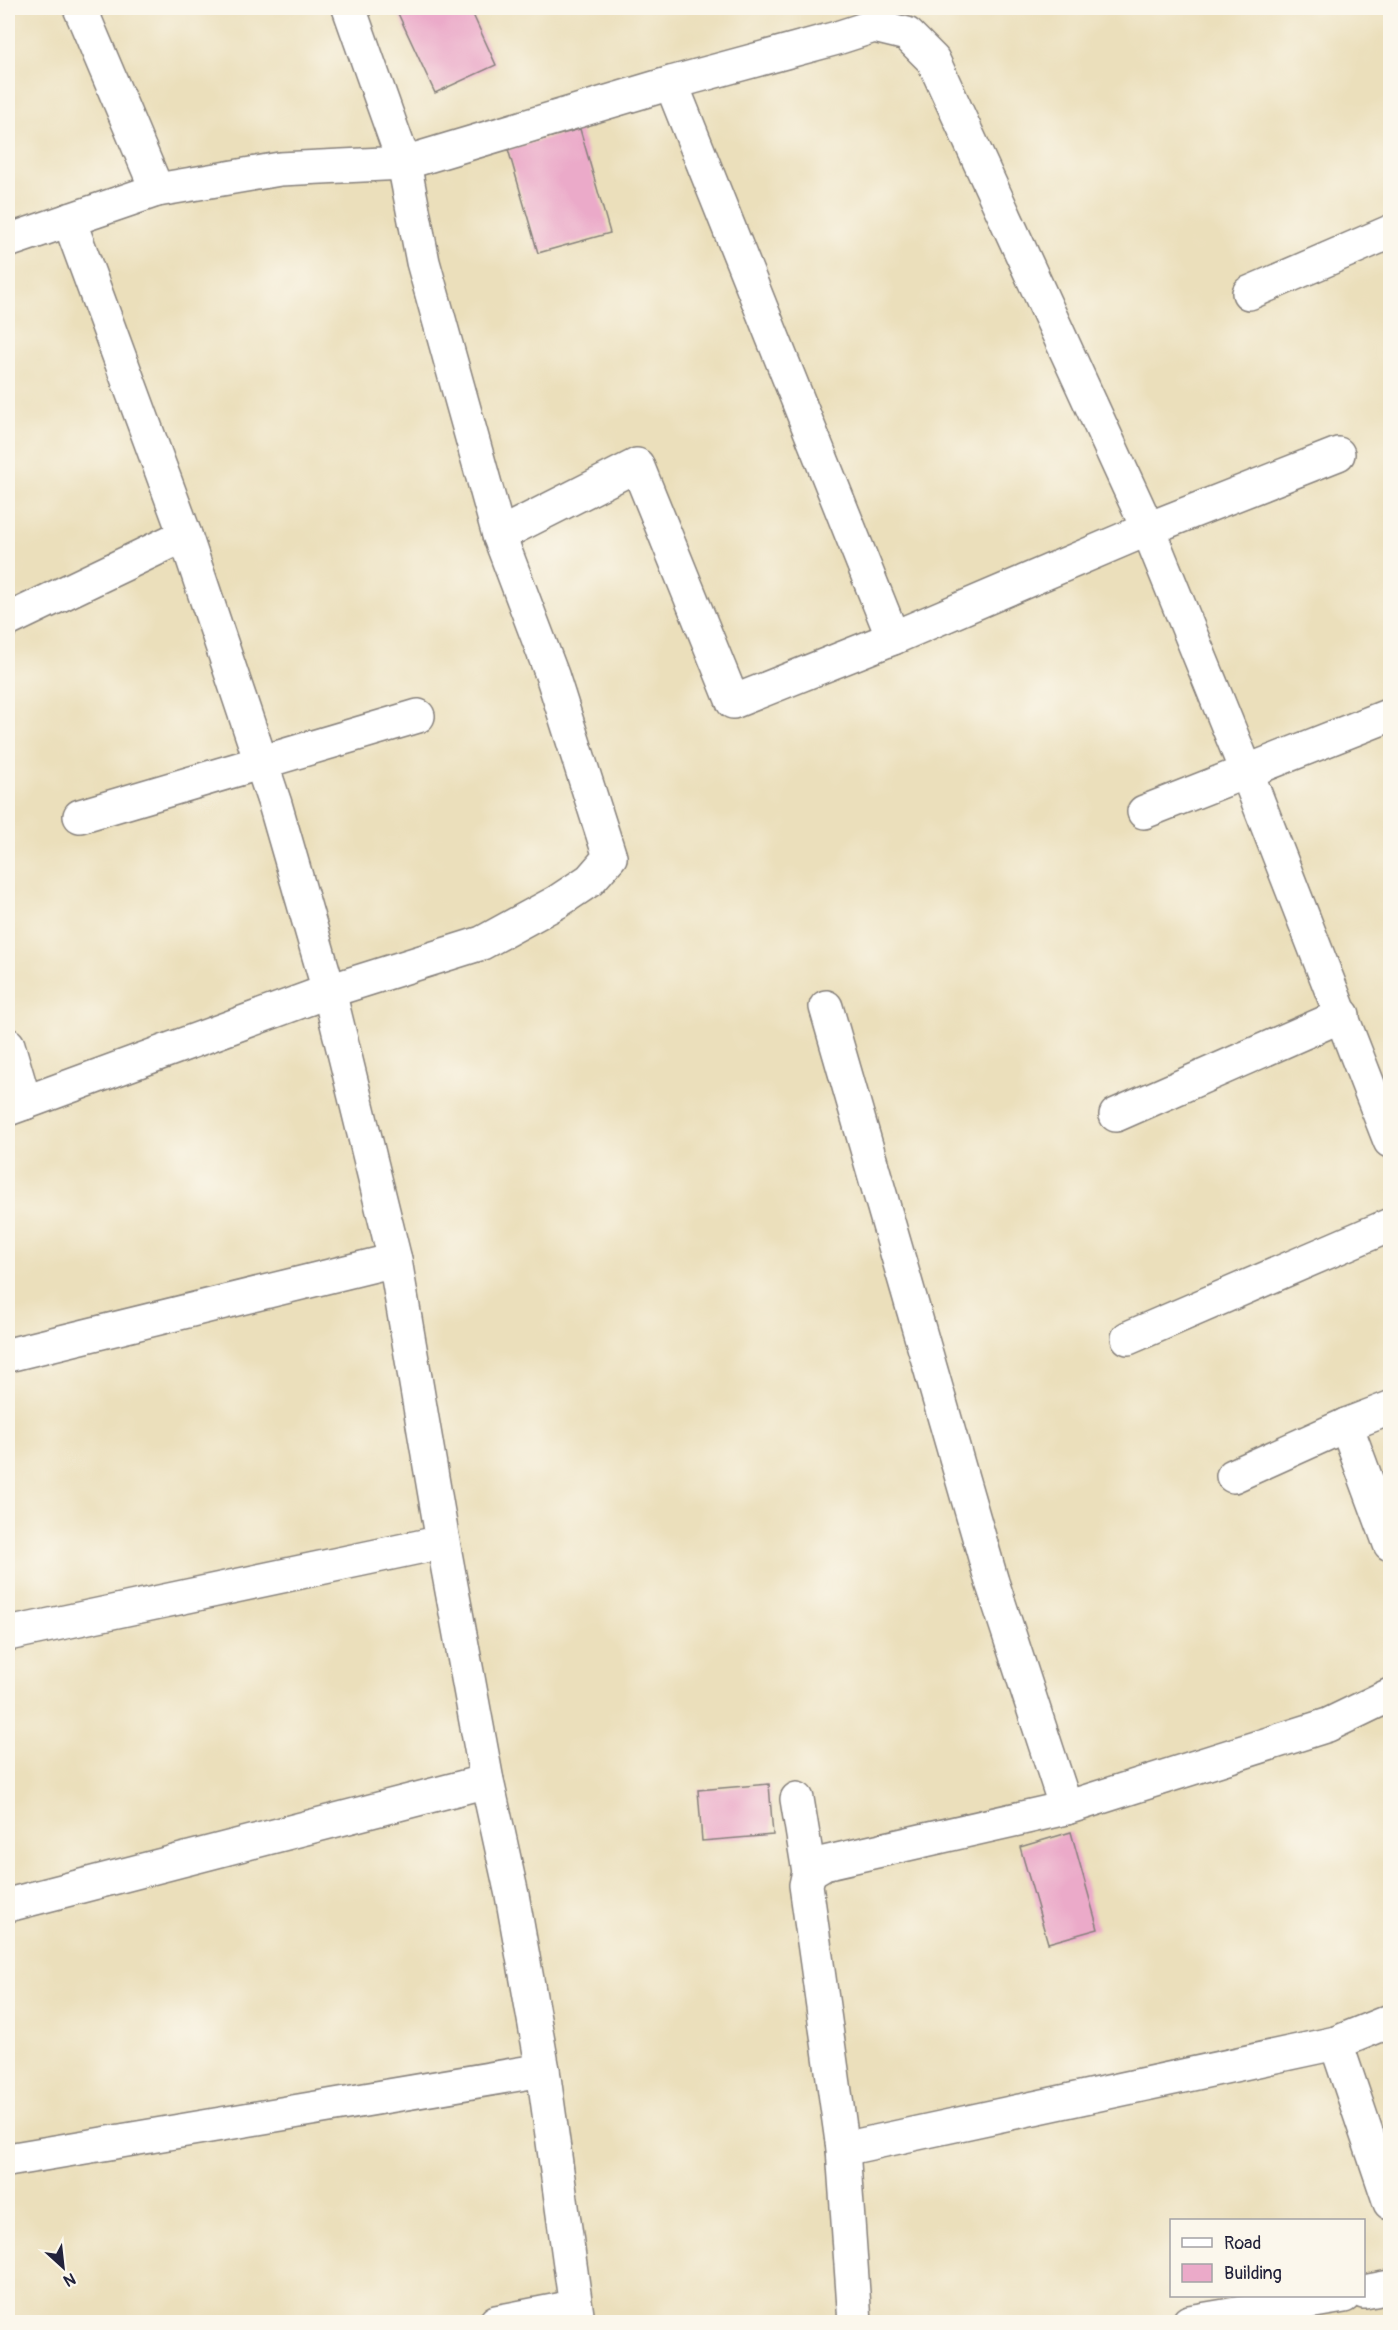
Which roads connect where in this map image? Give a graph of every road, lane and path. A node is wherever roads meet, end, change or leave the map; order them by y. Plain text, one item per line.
1 (80, 8) edge
2 (349, 8) edge
3 (671, 83) junction
4 (404, 163) junction
5 (157, 190) junction
6 (69, 220) junction
7 (1390, 232) edge
8 (8, 241) edge
9 (1249, 293) dead end
10 (1338, 454) dead end
11 (1148, 529) junction
12 (185, 535) junction
13 (499, 535) junction
14 (8, 620) edge
15 (893, 638) junction
16 (1390, 714) edge
17 (418, 716) dead end
18 (262, 763) junction
19 (1247, 773) junction
20 (1144, 812) dead end
21 (80, 816) dead end
22 (329, 991) junction
23 (826, 1007) dead end
24 (1343, 1015) junction
25 (8, 1045) edge
26 (16, 1106) edge
27 (1116, 1115) dead end
28 (1390, 1141) edge
29 (1390, 1225) edge
30 (395, 1260) junction
31 (1128, 1338) dead end
32 (8, 1355) edge
33 (1390, 1408) edge
34 (1346, 1425) junction
35 (1233, 1476) dead end
36 (443, 1542) junction
37 (1390, 1544) edge
38 (8, 1634) edge
39 (1390, 1695) edge
40 (487, 1781) junction
41 (797, 1799) dead end
42 (1065, 1808) junction
43 (809, 1872) junction
44 (8, 1905) edge
45 (1390, 2020) edge
46 (1336, 2043) junction
47 (543, 2070) junction
48 (843, 2149) junction
49 (8, 2160) edge
50 (1390, 2203) edge
51 (1390, 2287) edge
52 (1365, 2292) edge
53 (1333, 2297) edge
54 (576, 2315) edge
55 (496, 2322) edge
56 (855, 2322) edge
57 (1189, 2322) edge

1 - 5 street
2 - 4 street
3 - 4 street
3 - 11 street
3 - 15 street
4 - 5 street
4 - 13 street
5 - 6 street
6 - 8 street
6 - 12 street
7 - 9 street
10 - 11 street
11 - 15 street
11 - 19 street
12 - 14 street
12 - 18 street
13 - 15 street
13 - 22 street
16 - 19 street
17 - 18 street
18 - 21 street
18 - 22 street
19 - 20 street
19 - 24 street
22 - 26 street
22 - 30 street
23 - 42 street
24 - 27 street
24 - 28 street
25 - 26 street
29 - 31 street
30 - 32 street
30 - 36 street
33 - 34 street
34 - 35 street
34 - 37 street
36 - 38 street
36 - 40 street
39 - 42 street
40 - 44 street
40 - 47 street
41 - 43 street
42 - 43 street
43 - 48 street
45 - 46 street
46 - 48 street
46 - 50 street
47 - 49 street
47 - 54 street
48 - 56 street
51 - 52 street
53 - 57 street
54 - 55 street

